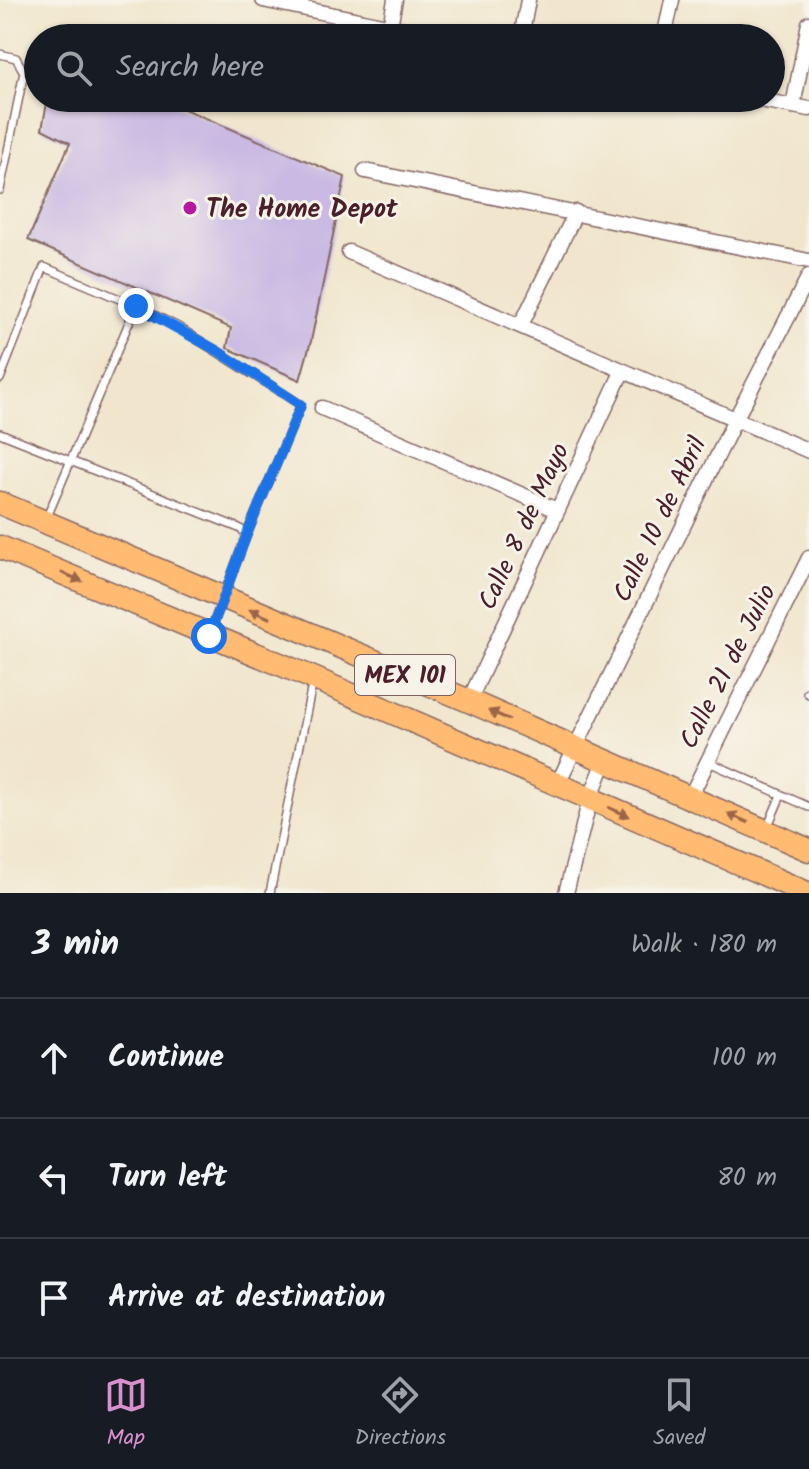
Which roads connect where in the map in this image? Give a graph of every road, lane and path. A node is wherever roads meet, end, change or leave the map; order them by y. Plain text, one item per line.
1 (263, 0) edge
2 (395, 0) edge
3 (528, 0) edge
4 (672, 0) edge
5 (809, 23) edge
6 (380, 24) edge
7 (390, 24) edge
8 (524, 24) edge
9 (667, 24) edge
10 (0, 54) edge
11 (785, 105) edge
12 (793, 106) junction
13 (809, 109) edge
14 (365, 171) dead end
15 (0, 190) edge
16 (576, 212) junction
17 (349, 252) dead end
18 (809, 261) edge
19 (809, 276) edge
20 (136, 306) junction
21 (521, 325) junction
22 (622, 372) junction
23 (0, 379) edge
24 (322, 408) dead end
25 (735, 420) junction
26 (0, 433) edge
27 (809, 451) edge
28 (71, 462) junction
29 (0, 503) edge
30 (557, 510) junction
31 (45, 523) junction
32 (247, 534) junction
33 (0, 547) edge
34 (809, 558) edge
35 (223, 598) junction
36 (209, 636) junction
37 (313, 678) junction
38 (469, 701) junction
39 (573, 748) junction
40 (605, 761) junction
41 (706, 761) junction
42 (557, 785) junction
43 (781, 795) junction
44 (690, 797) junction
45 (590, 799) junction
46 (809, 807) edge
47 (766, 831) junction
48 (808, 847) edge
49 (270, 893) edge
50 (566, 893) edge
51 (807, 893) edge

1 - 6 street
2 - 7 street
3 - 8 street
4 - 9 street
5 - 12 street
10 - 15 lane
11 - 12 street
12 - 13 street
14 - 16 street
16 - 18 street
16 - 21 street
17 - 21 street
19 - 25 street, Calle 10 de Abril
20 - 23 lane
20 - 28 lane
20 - 32 lane
21 - 22 street
22 - 25 street
22 - 30 street, Calle 8 de Mayo
24 - 30 street
25 - 27 street
25 - 39 street, Calle 10 de Abril
26 - 28 lane
28 - 31 lane
28 - 32 lane
29 - 31 highway, MEX 101
30 - 38 street, Calle 8 de Mayo
31 - 35 highway, MEX 101
32 - 35 lane
33 -> 36 highway, MEX 101
34 - 41 street, Calle 21 de Julio
35 - 36 lane
38 -> 35 highway, MEX 101
36 - 37 highway, MEX 101
37 - 42 highway, MEX 101
37 - 49 lane
39 -> 38 highway, MEX 101
39 - 40 highway, MEX 101
39 - 42 street, Calle 10 de Abril
40 - 44 highway, MEX 101
40 - 45 street
41 - 43 lane
41 - 44 street, Calle 21 de Julio
42 - 45 highway, MEX 101
43 - 46 lane
43 - 47 lane
47 -> 44 highway, MEX 101
45 - 50 street
45 -> 51 highway, MEX 101
47 - 48 highway, MEX 101

